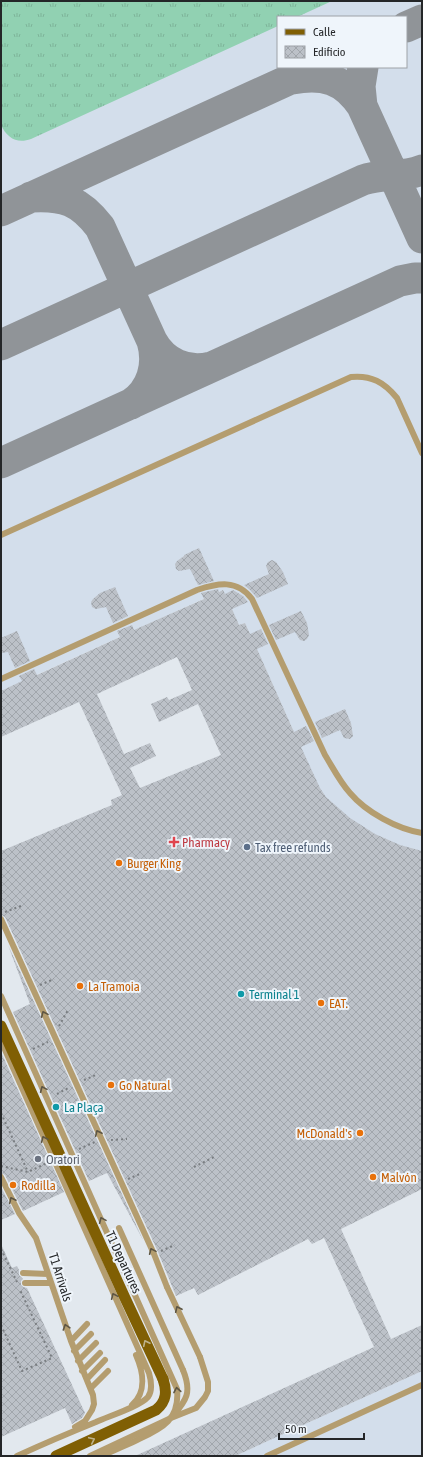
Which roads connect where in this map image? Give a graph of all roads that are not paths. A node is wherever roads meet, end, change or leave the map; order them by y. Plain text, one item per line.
1 (422, 453) edge
2 (1, 535) edge
3 (1, 679) edge
4 (422, 833) edge
5 (1, 919) edge
6 (1, 996) edge
7 (1, 1026) edge
8 (1, 1041) edge
9 (1, 1177) edge
10 (119, 1228) dead end
11 (23, 1273) dead end
12 (48, 1274) junction
13 (25, 1283) dead end
14 (51, 1284) junction
15 (87, 1324) dead end
16 (92, 1334) dead end
17 (71, 1341) junction
18 (96, 1343) dead end
19 (74, 1351) junction
20 (100, 1353) dead end
21 (136, 1355) dead end
22 (105, 1360) dead end
23 (78, 1361) junction
24 (82, 1371) junction
25 (108, 1371) dead end
26 (87, 1379) junction
27 (422, 1385) edge
28 (91, 1388) junction
29 (124, 1410) junction
30 (171, 1418) junction
31 (56, 1438) junction
32 (17, 1456) edge
33 (56, 1456) edge
34 (90, 1456) edge
35 (102, 1456) edge
36 (266, 1456) edge

1 - 2 lane
3 - 4 lane
30 -> 5 lane, bridge
35 -> 6 lane
33 -> 7 main road, T1 Departures, bridge
29 -> 8 lane
12 -> 9 lane, T1 Arrivals
10 - 30 lane, bridge
11 - 12 lane
12 - 14 lane, T1 Arrivals
13 - 14 lane
17 -> 14 lane, T1 Arrivals
15 - 17 lane
16 - 19 lane
17 - 19 lane, T1 Arrivals
18 - 23 lane
19 - 23 lane, T1 Arrivals
20 - 24 lane
21 - 29 lane
22 - 26 lane
23 - 24 lane, T1 Arrivals
24 - 26 lane, T1 Arrivals
25 - 28 lane
26 - 28 lane, T1 Arrivals
27 - 36 lane
28 - 31 lane, T1 Arrivals
29 - 31 lane
30 - 34 lane, bridge
31 - 32 lane

